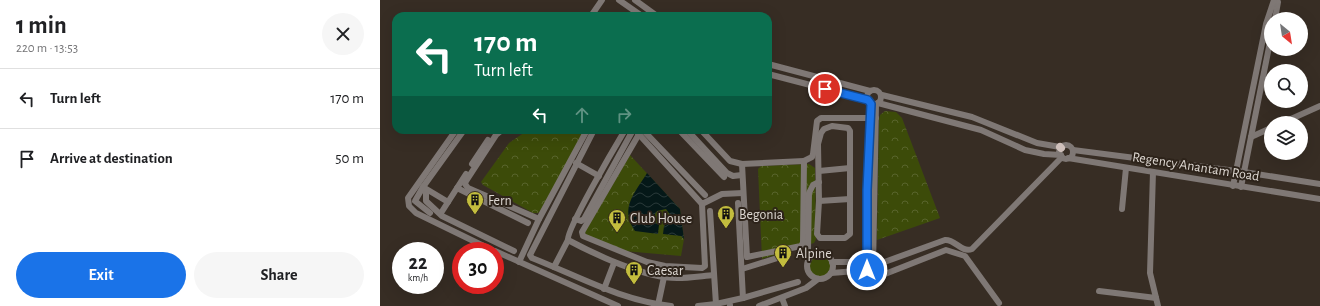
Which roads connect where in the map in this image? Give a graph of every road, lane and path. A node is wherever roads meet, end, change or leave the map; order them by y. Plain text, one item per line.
1 (602, 0) edge
2 (619, 0) edge
3 (635, 0) edge
4 (1275, 0) edge
5 (594, 12) edge
6 (636, 12) edge
7 (652, 12) edge
8 (1272, 12) edge
9 (1276, 12) edge
10 (1264, 46) edge
11 (1267, 56) edge
12 (772, 65) edge
13 (772, 75) edge
14 (870, 91) junction
15 (882, 95) junction
16 (873, 103) junction
17 (1320, 106) edge
18 (1298, 116) edge
19 (873, 118) junction
20 (1264, 131) edge
21 (453, 134) edge
22 (461, 134) edge
23 (493, 134) edge
24 (497, 134) edge
25 (585, 134) edge
26 (592, 134) edge
27 (623, 134) edge
28 (635, 134) edge
29 (635, 134) edge
30 (640, 134) edge
31 (640, 134) edge
32 (683, 134) edge
33 (691, 134) edge
34 (705, 134) edge
35 (1251, 136) junction
36 (1073, 150) junction
37 (1062, 153) junction
38 (804, 161) junction
39 (576, 163) junction
40 (742, 164) junction
41 (850, 168) junction
42 (1126, 168) junction
43 (819, 171) junction
44 (1236, 171) junction
45 (1153, 172) junction
46 (1244, 172) junction
47 (742, 175) junction
48 (599, 176) junction
49 (724, 177) dead end
50 (819, 182) junction
51 (1320, 184) edge
52 (1233, 186) junction
53 (423, 187) junction
54 (1241, 187) junction
55 (457, 188) junction
56 (867, 190) junction
57 (874, 191) junction
58 (743, 193) junction
59 (705, 195) dead end
60 (1320, 199) edge
61 (850, 200) junction
62 (819, 201) junction
63 (448, 202) junction
64 (738, 203) dead end
65 (702, 204) junction
66 (1122, 209) dead end
67 (710, 212) dead end
68 (441, 213) junction
69 (429, 214) junction
70 (539, 219) junction
71 (575, 219) junction
72 (528, 223) dead end
73 (568, 240) junction
74 (479, 242) edge
75 (802, 245) junction
76 (808, 250) junction
77 (969, 250) junction
78 (514, 251) dead end
79 (504, 255) edge
80 (787, 255) dead end
81 (814, 255) junction
82 (966, 256) junction
83 (519, 262) junction
84 (832, 262) junction
85 (873, 262) junction
86 (614, 263) junction
87 (554, 267) junction
88 (742, 269) junction
89 (870, 270) junction
90 (831, 272) junction
91 (885, 274) dead end
92 (714, 275) junction
93 (664, 277) junction
94 (818, 279) junction
95 (798, 282) dead end
96 (604, 289) junction
97 (1099, 291) dead end
98 (743, 298) junction
99 (782, 298) junction
100 (1156, 298) junction
101 (999, 302) dead end
102 (716, 304) junction
103 (658, 305) junction
104 (618, 306) edge
105 (672, 306) edge
106 (698, 306) edge
107 (759, 306) edge
108 (785, 306) edge
109 (1158, 306) edge

1 - 5 street
2 - 6 street
3 - 7 street
4 - 8 street
4 - 9 street
10 - 44 street
11 - 35 street
12 - 14 street
13 - 16 street
14 - 15 street
14 - 16 street
15 - 16 street
15 - 37 street
16 - 19 street
16 - 37 street
17 - 18 street
19 - 38 street
19 - 56 street
19 - 57 street
20 - 35 street
21 - 69 street
22 - 53 street
23 - 55 street
24 - 70 street
25 - 70 street
26 - 39 street
27 - 48 street
28 - 65 street
29 - 71 street
30 - 59 street
31 - 65 street
32 - 49 street
33 - 47 street
34 - 40 street
35 - 46 street
36 - 37 street, Regency Anantam Road
36 - 37 street
36 - 44 street, Regency Anantam Road
37 - 42 street, Regency Anantam Road
37 - 77 street
38 - 40 street
38 - 75 street
39 - 48 street
39 - 87 street
40 - 47 street
41 - 43 street
41 - 43 street
41 - 61 street
42 - 45 street, Regency Anantam Road
42 - 66 street
43 - 50 street
44 - 46 street, Regency Anantam Road
44 - 52 street
45 - 52 street, Regency Anantam Road
45 - 100 street
46 - 51 street, Regency Anantam Road
46 - 54 street
47 - 58 street
48 - 71 street
50 - 62 street
50 - 76 street
52 - 54 street, Regency Anantam Road
53 - 63 street
53 - 68 street
53 - 69 street
54 - 60 street, Regency Anantam Road
55 - 63 street
55 - 72 street
56 - 57 street
56 - 85 street
57 - 85 street
58 - 65 street
58 - 75 street
61 - 62 street
61 - 62 street
63 - 68 street
64 - 88 street
67 - 92 street
68 - 78 street
69 - 74 street
70 - 83 street
71 - 73 street
73 - 86 street
73 - 87 street
75 - 76 street
76 - 81 street
77 - 82 street
77 - 85 street
79 - 83 street
80 - 88 street
81 - 84 street
81 - 94 street
82 - 91 street
82 - 101 street
83 - 104 street
84 - 85 street
84 - 90 street
85 - 89 street
85 - 89 street
86 - 93 street
86 - 96 street
87 - 96 street
88 - 98 street
89 - 90 street
90 - 94 street
92 - 93 street
92 - 102 street
93 - 103 street
94 - 99 street
95 - 98 street
96 - 103 street
97 - 100 street
98 - 102 street
99 - 107 street
99 - 108 street
100 - 109 street
102 - 106 street
103 - 105 street

